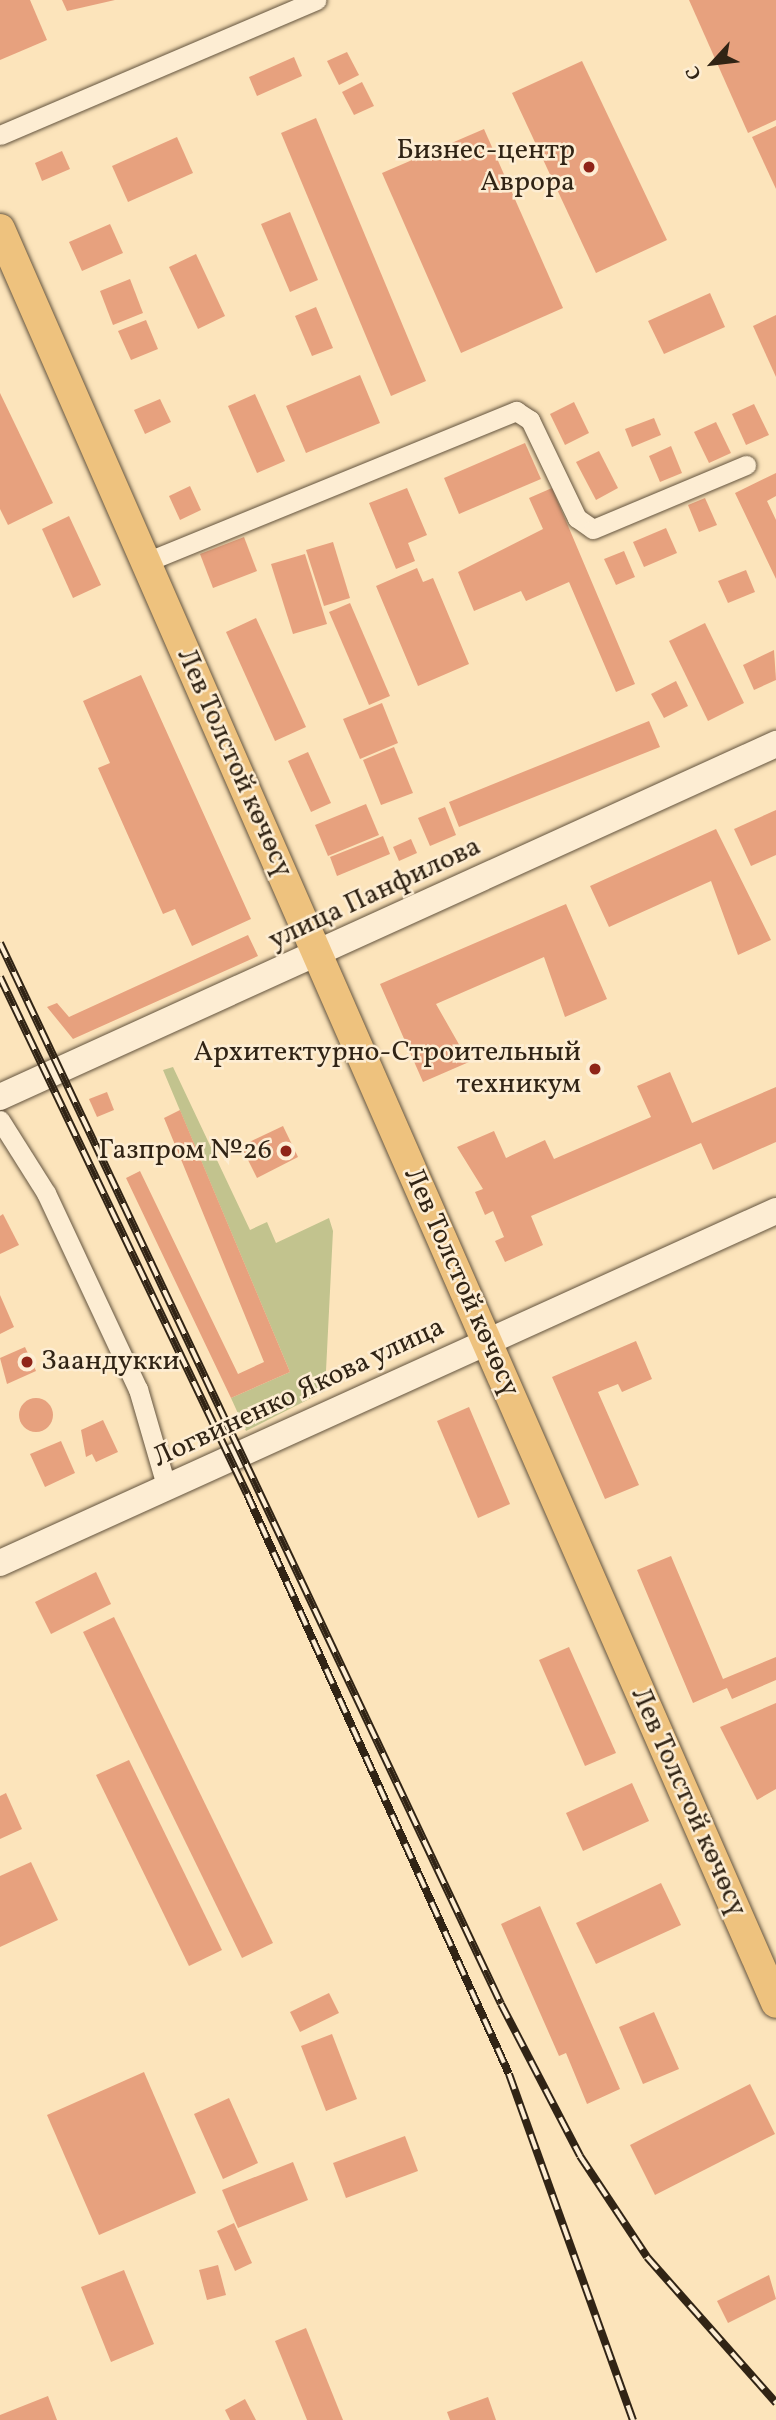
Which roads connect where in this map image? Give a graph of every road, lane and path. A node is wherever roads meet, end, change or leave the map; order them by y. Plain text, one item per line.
1 (316, 0) edge
2 (0, 135) edge
3 (0, 229) edge
4 (746, 465) dead end
5 (146, 562) junction
6 (776, 744) edge
7 (317, 954) junction
8 (0, 1097) edge
9 (0, 1120) edge
10 (776, 1211) edge
11 (488, 1341) junction
12 (167, 1489) junction
13 (0, 1563) edge
14 (776, 2003) edge

1 - 2 street
3 - 5 main road, Лев Толстой көчөсү
4 - 5 street
5 - 7 main road, Лев Толстой көчөсү
6 - 7 street, улица Панфилова
7 - 8 street, улица Панфилова
7 - 11 main road, Лев Толстой көчөсү
9 - 12 street
10 - 11 street, Логвиненко Якова улица
11 - 12 street, Логвиненко Якова улица
11 - 14 main road, Лев Толстой көчөсү
12 - 13 street, Логвиненко Якова улица

